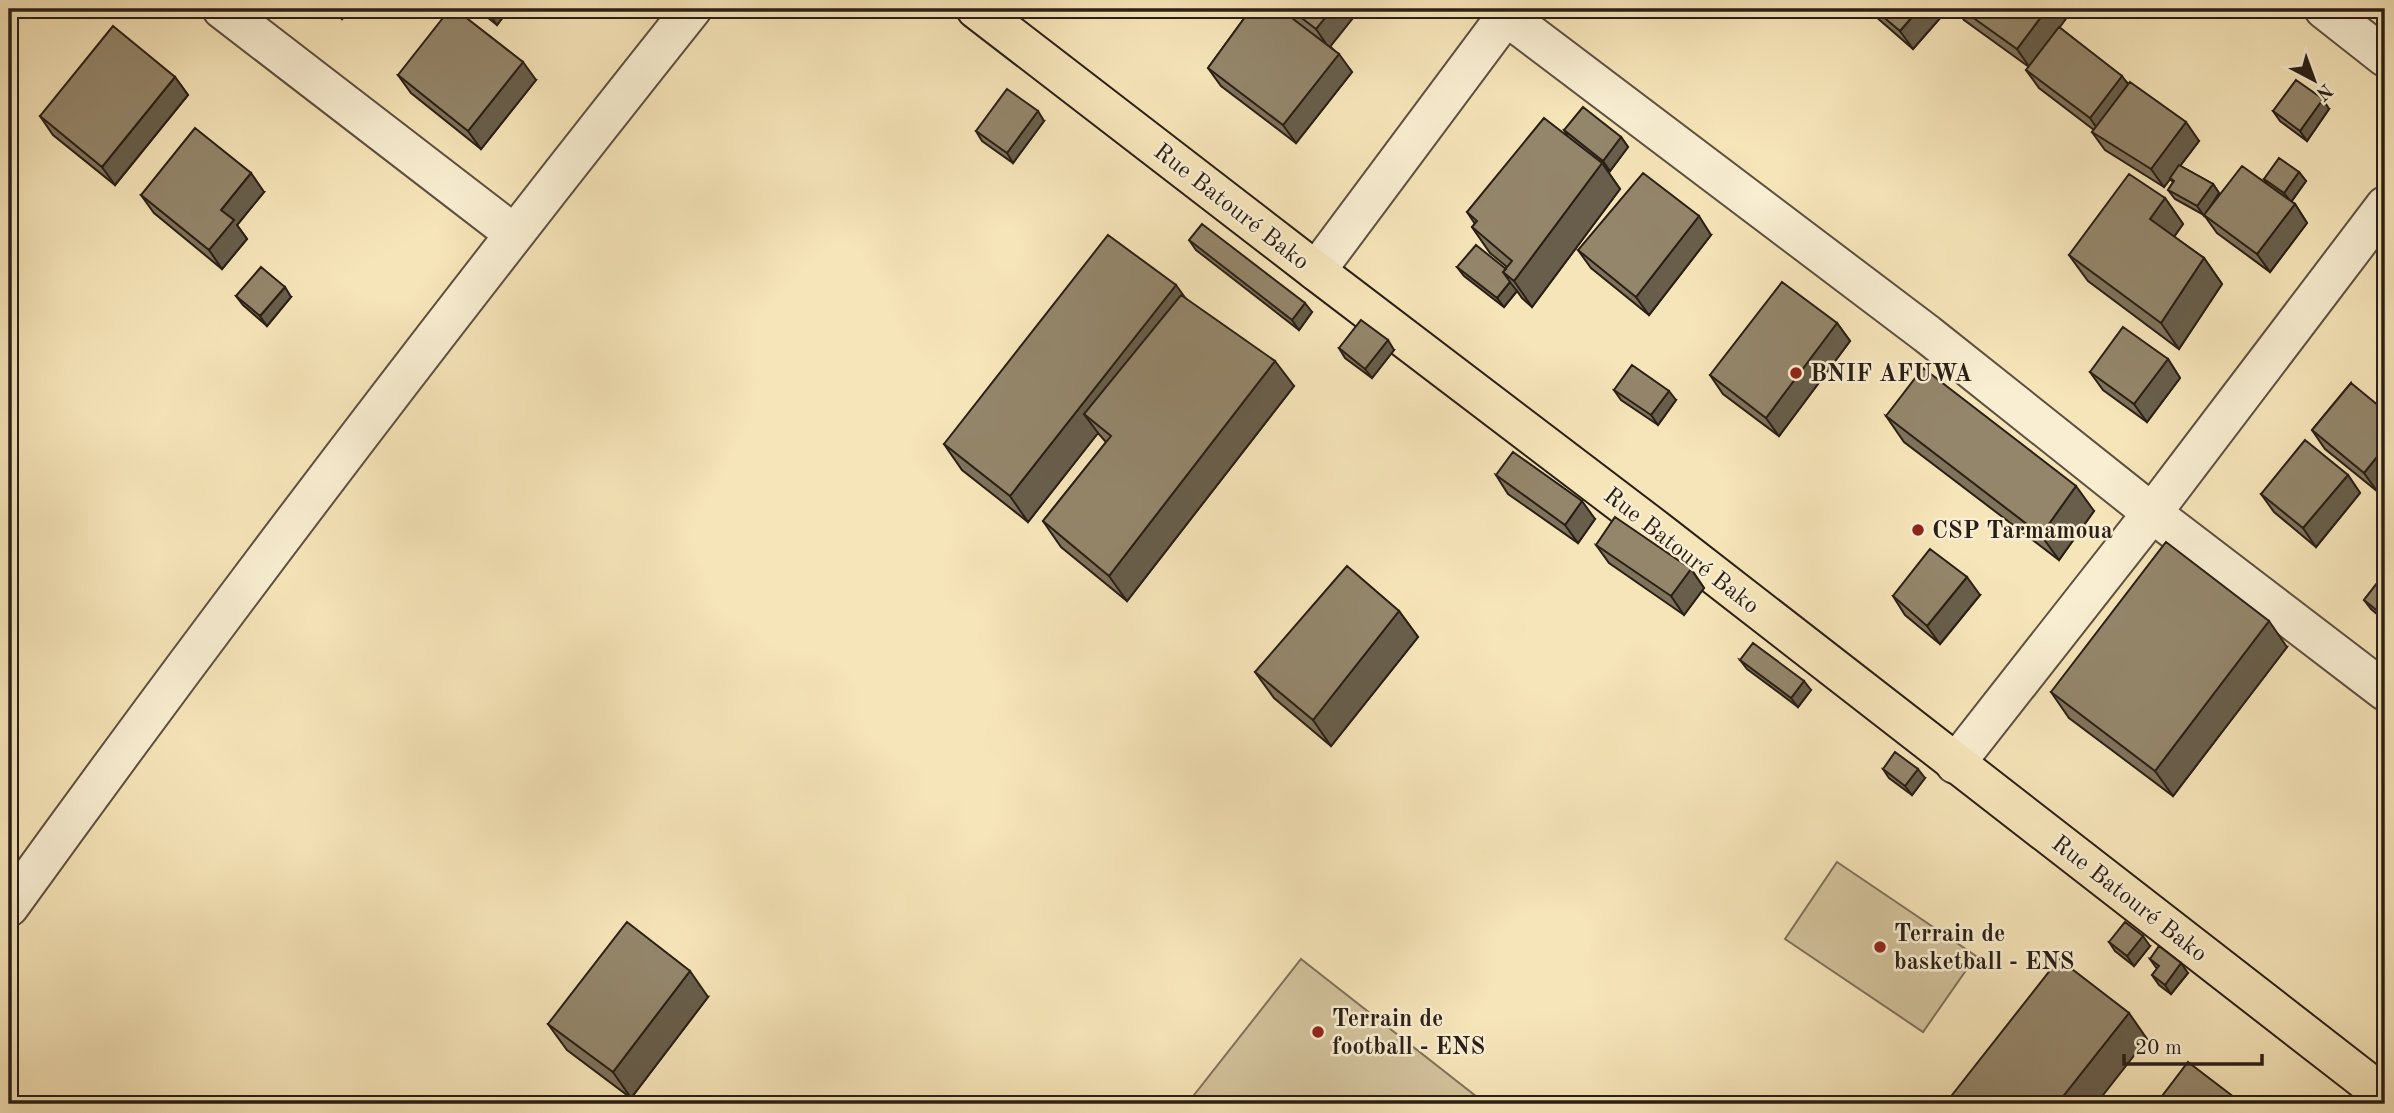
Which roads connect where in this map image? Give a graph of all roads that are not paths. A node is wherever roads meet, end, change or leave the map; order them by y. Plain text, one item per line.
1 (222, 9) edge
2 (692, 9) edge
3 (976, 9) edge
4 (2324, 9) edge
5 (1502, 12) edge
6 (2385, 57) edge
7 (2385, 206) edge
8 (513, 233) junction
9 (1316, 271) junction
10 (2152, 513) junction
11 (2385, 691) edge
12 (1955, 764) junction
13 (9, 907) edge
14 (2385, 1096) edge

1 - 8 street
2 - 8 street
3 - 9 main road, Rue Batouré Bako
4 - 6 street
5 - 9 street
5 - 10 street
7 - 10 street
8 - 13 street
9 - 12 main road, Rue Batouré Bako
10 - 11 street
10 - 12 street
12 - 14 main road, Rue Batouré Bako

